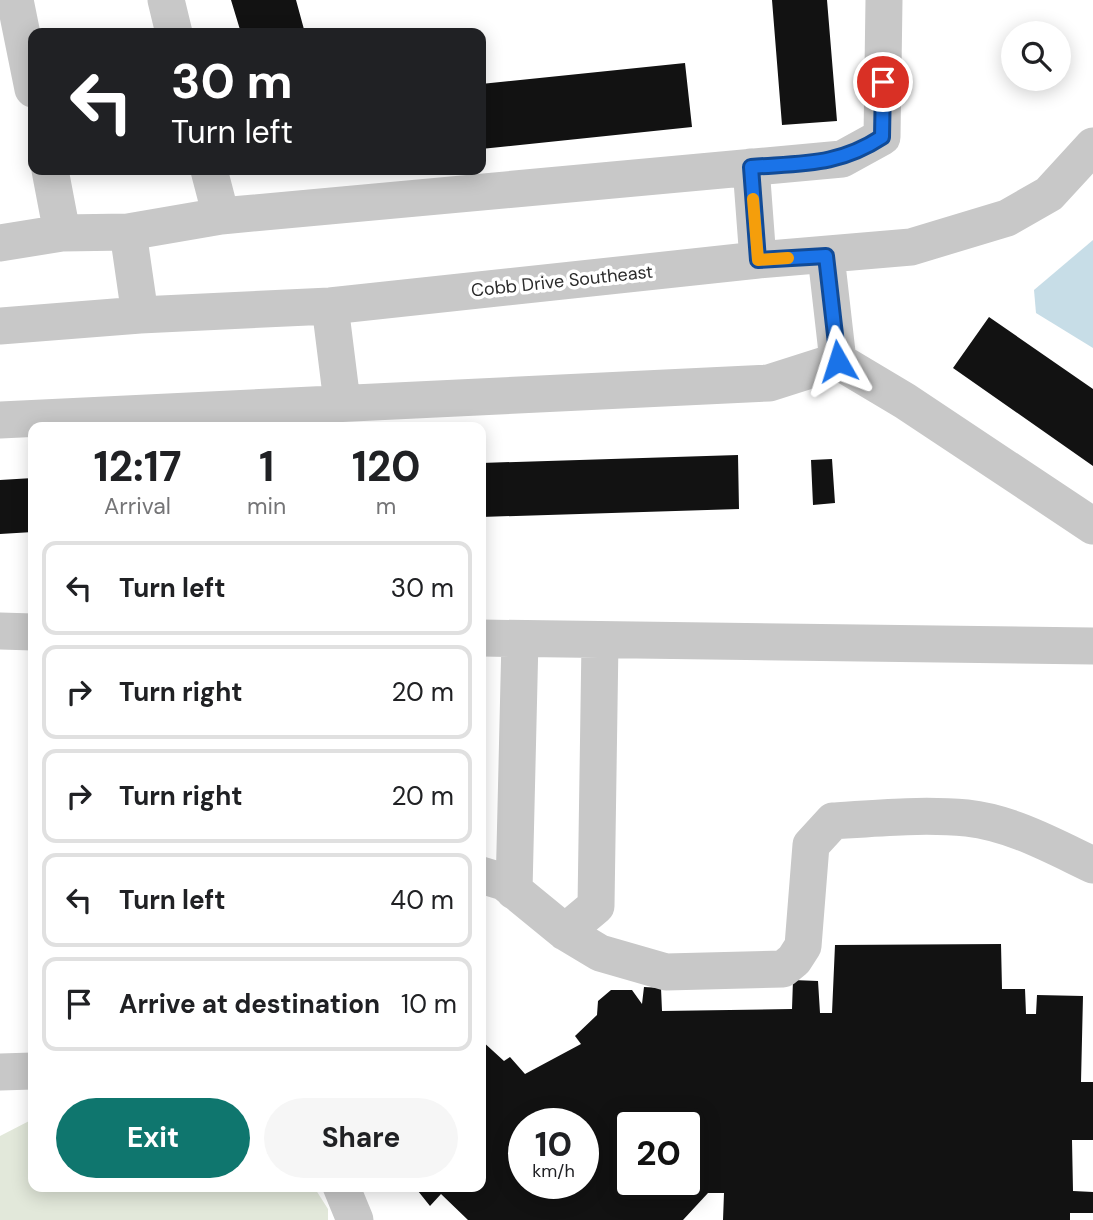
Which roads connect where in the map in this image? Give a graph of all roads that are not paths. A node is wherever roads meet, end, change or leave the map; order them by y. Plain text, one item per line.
1 (15, 0) edge
2 (166, 0) edge
3 (884, 0) edge
4 (173, 28) edge
5 (28, 64) edge
6 (1093, 146) edge
7 (751, 167) junction
8 (51, 175) edge
9 (210, 175) edge
10 (220, 216) junction
11 (128, 232) junction
12 (62, 233) junction
13 (0, 243) edge
14 (826, 256) junction
15 (758, 260) junction
16 (330, 306) junction
17 (140, 314) junction
18 (0, 326) edge
19 (838, 361) junction
20 (342, 402) junction
21 (0, 420) edge
22 (1093, 526) edge
23 (0, 631) edge
24 (28, 632) edge
25 (486, 638) edge
26 (520, 639) junction
27 (600, 641) junction
28 (1093, 646) edge
29 (1093, 865) edge
30 (486, 877) edge
31 (514, 891) junction
32 (565, 932) junction
33 (28, 1071) edge
34 (0, 1072) edge
35 (343, 1192) edge
36 (355, 1220) edge

1 - 5 street
2 - 4 street
3 - 7 street
6 - 14 street, Cobb Drive Southeast
7 - 10 street
7 - 15 street
8 - 12 street
9 - 10 street
10 - 11 street
11 - 12 street
11 - 17 street
12 - 13 street
14 - 15 street, Cobb Drive Southeast
14 - 19 street
15 - 16 street, Cobb Drive Southeast
16 - 17 street, Cobb Drive Southeast
16 - 20 street
17 - 18 street, Cobb Drive Southeast
19 - 20 street
19 - 22 street
20 - 21 street
23 - 24 street
25 - 26 street
26 - 27 street
26 - 31 street
27 - 28 street
27 - 32 street
29 - 32 street
30 - 31 street
31 - 32 street
33 - 34 street
35 - 36 street

